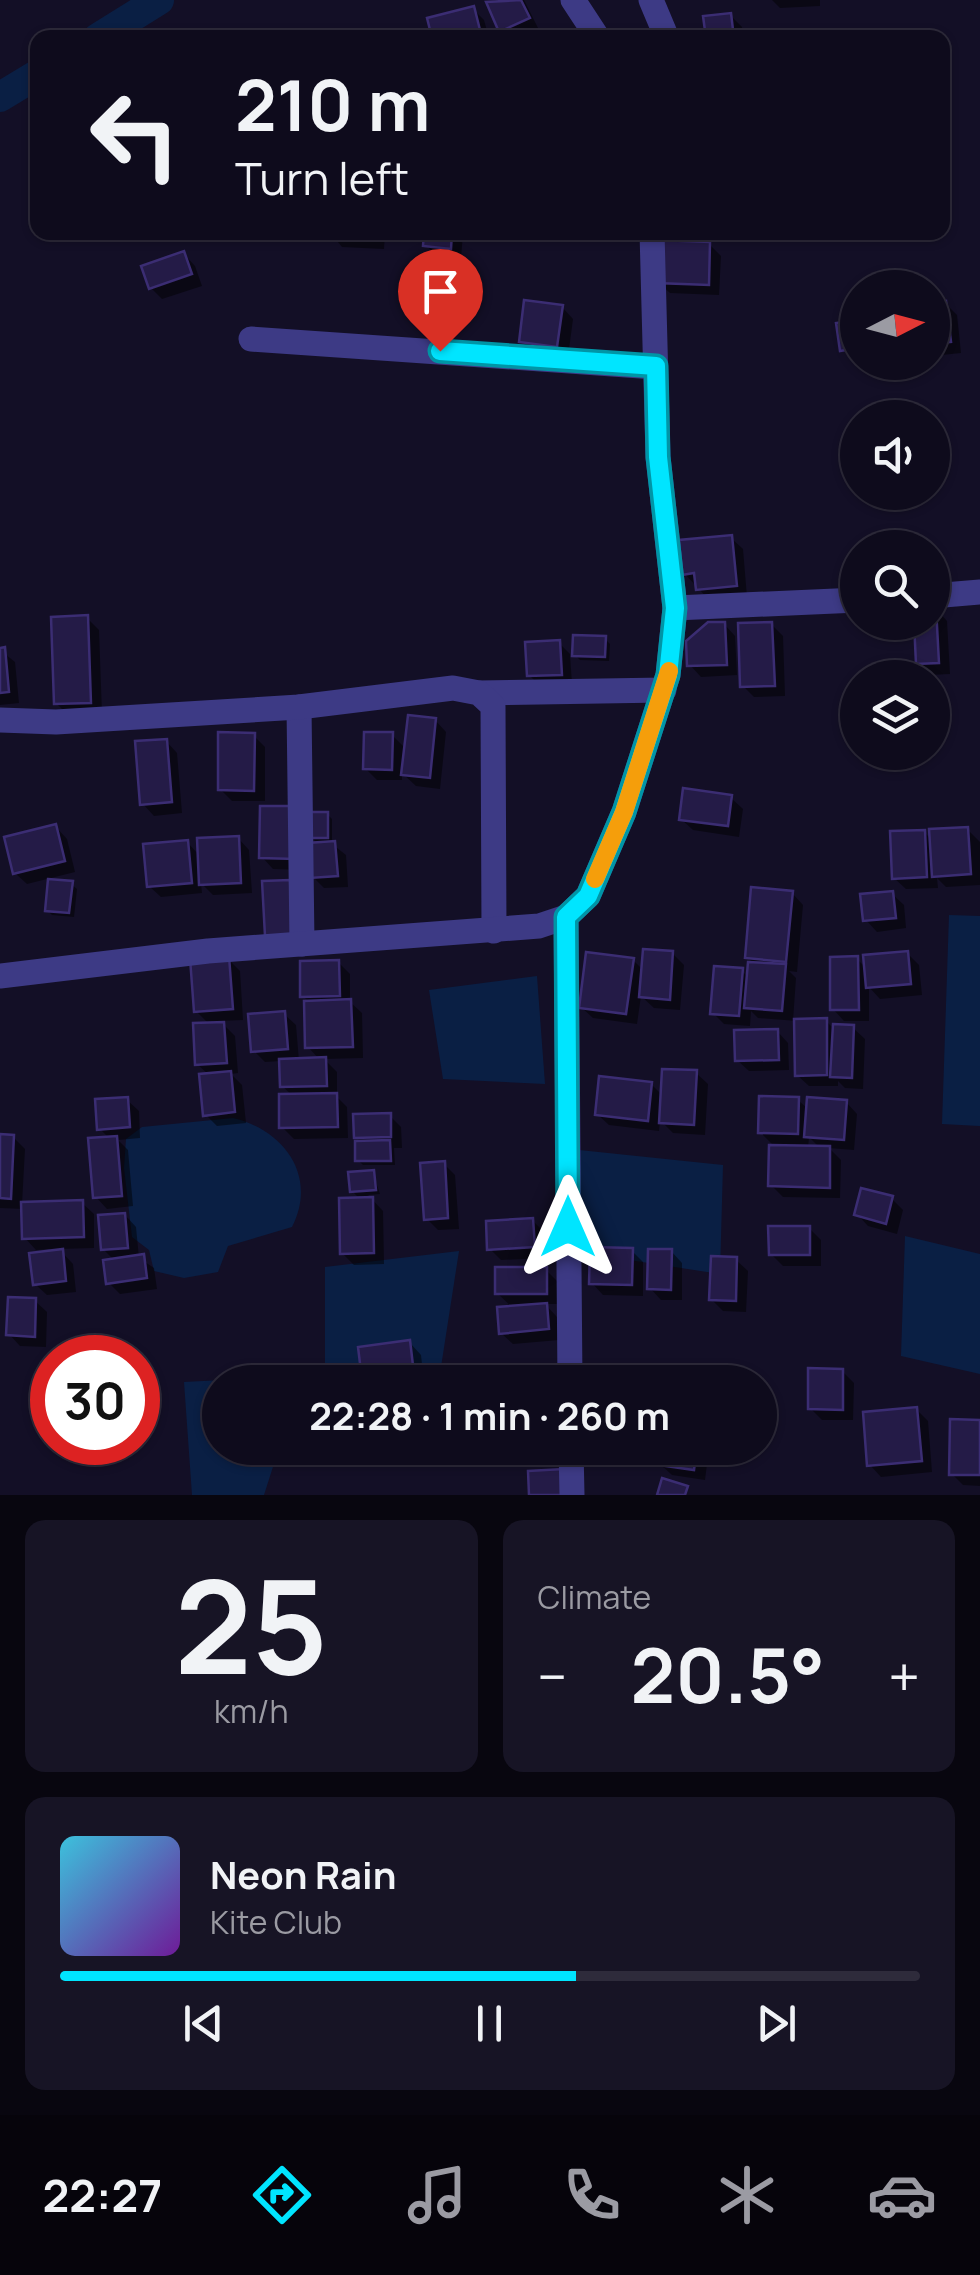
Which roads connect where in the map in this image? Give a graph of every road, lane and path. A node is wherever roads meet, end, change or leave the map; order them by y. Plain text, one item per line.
1 (573, 0) edge
2 (652, 0) edge
3 (593, 30) edge
4 (664, 30) edge
5 (652, 240) edge
6 (251, 339) dead end
7 (656, 366) junction
8 (980, 592) edge
9 (950, 594) edge
10 (840, 601) edge
11 (675, 608) junction
12 (664, 690) junction
13 (479, 693) junction
14 (299, 708) junction
15 (0, 720) edge
16 (566, 917) junction
17 (494, 931) junction
18 (302, 944) junction
19 (0, 976) edge
20 (570, 1365) edge
21 (571, 1465) edge
22 (572, 1495) edge

1 - 3 street
2 - 4 street
5 - 7 street
6 - 7 street
7 - 11 street
8 - 9 street
10 - 11 street
11 - 12 street
12 - 13 street
12 - 16 street
13 - 14 street
13 - 17 street
14 - 15 street
14 - 18 street
16 - 17 street
16 - 20 street
17 - 18 street
18 - 19 street
21 - 22 street

